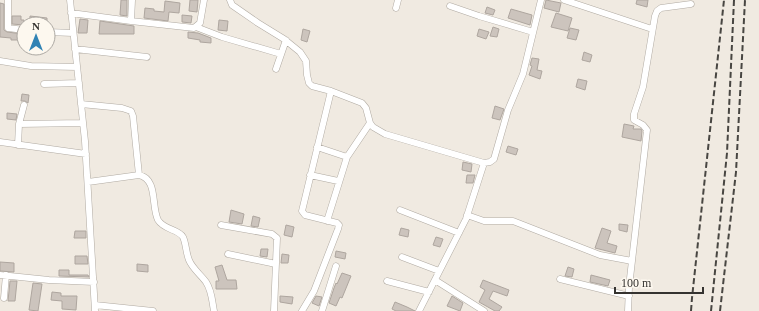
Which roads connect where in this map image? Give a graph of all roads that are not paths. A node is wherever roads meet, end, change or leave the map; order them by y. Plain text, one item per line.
1 (8, 0) edge
2 (70, 0) edge
3 (132, 0) edge
4 (204, 0) edge
5 (230, 0) edge
6 (398, 0) edge
7 (541, 0) edge
8 (564, 0) edge
9 (691, 4) dead end
10 (450, 6) dead end
11 (396, 8) dead end
12 (71, 13) junction
13 (131, 21) junction
14 (196, 27) junction
15 (652, 28) junction
16 (16, 29) edge
17 (56, 32) edge
18 (533, 32) junction
19 (73, 33) junction
20 (286, 40) junction
21 (75, 49) junction
22 (281, 54) junction
23 (147, 57) dead end
24 (0, 60) edge
25 (77, 67) junction
26 (276, 69) dead end
27 (79, 83) junction
28 (44, 84) dead end
29 (331, 91) junction
30 (81, 104) junction
31 (24, 105) dead end
32 (83, 123) junction
33 (370, 123) junction
34 (19, 124) junction
35 (0, 143) edge
36 (18, 145) junction
37 (317, 147) junction
38 (86, 154) junction
39 (347, 157) junction
40 (484, 163) junction
41 (139, 175) junction
42 (310, 175) junction
43 (338, 181) junction
44 (88, 182) junction
45 (400, 210) dead end
46 (467, 215) junction
47 (327, 221) junction
48 (222, 226) dead end
49 (459, 233) junction
50 (228, 254) dead end
51 (402, 257) dead end
52 (632, 261) junction
53 (276, 264) junction
54 (336, 266) dead end
55 (439, 271) junction
56 (3, 275) edge
57 (560, 279) dead end
58 (435, 280) junction
59 (387, 281) dead end
60 (94, 282) junction
61 (429, 292) junction
62 (629, 296) junction
63 (4, 298) dead end
64 (95, 308) edge
65 (303, 310) edge
66 (153, 311) edge
67 (214, 311) edge
68 (274, 311) edge
69 (310, 311) edge
70 (322, 311) edge
71 (419, 311) edge
72 (484, 311) edge
73 (628, 311) edge

1 - 16 street
2 - 12 street
3 - 13 street
4 - 14 street
5 - 20 street
6 - 11 street
7 - 18 street
8 - 15 street
9 - 15 street
10 - 18 street
12 - 13 street
12 - 19 street
13 - 14 street
14 - 22 street
15 - 52 street
17 - 19 street
18 - 40 street
19 - 21 street
20 - 22 street
20 - 29 street
21 - 23 street
21 - 25 street
22 - 26 street
24 - 25 street
25 - 27 street
27 - 28 street
27 - 30 street
29 - 33 street
29 - 37 street
30 - 32 street
30 - 41 street
31 - 34 street
32 - 34 street
32 - 38 street
33 - 39 street
33 - 40 street
34 - 36 street
35 - 36 street
36 - 38 street
37 - 39 street
37 - 42 street
38 - 44 street
39 - 43 street
40 - 46 street
41 - 44 street
41 - 67 street
42 - 43 street
42 - 47 street
43 - 47 street
44 - 60 street
45 - 49 street
46 - 49 street
46 - 52 street
47 - 65 street
48 - 53 street
49 - 55 street
50 - 53 street
51 - 55 street
52 - 62 street
53 - 68 street
54 - 70 street
55 - 58 street
56 - 60 street
56 - 63 street
57 - 62 street
58 - 61 street
58 - 72 street
59 - 61 street
60 - 64 street
61 - 71 street
62 - 73 street
64 - 66 street
65 - 69 street

